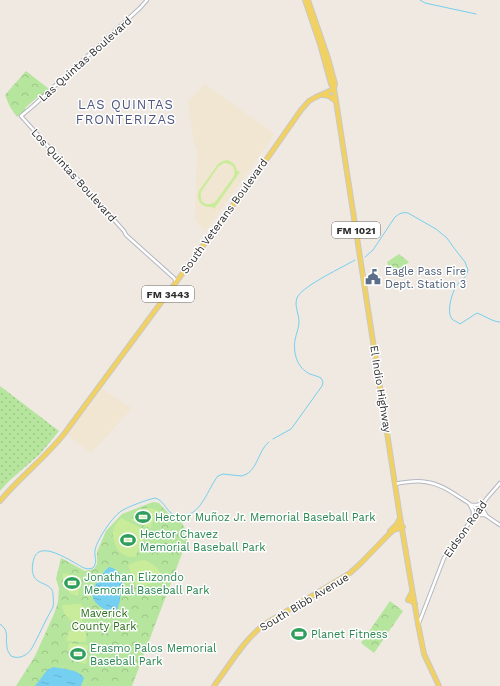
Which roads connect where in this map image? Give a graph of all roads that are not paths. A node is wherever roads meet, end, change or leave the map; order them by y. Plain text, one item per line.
1 (147, 0) edge
2 (306, 0) edge
3 (334, 89) junction
4 (320, 94) junction
5 (336, 101) junction
6 (21, 116) joint
7 (176, 282) junction
8 (500, 483) edge
9 (395, 484) junction
10 (0, 501) edge
11 (483, 503) junction
12 (470, 505) junction
13 (478, 510) junction
14 (486, 515) junction
15 (400, 517) junction
16 (473, 518) junction
17 (500, 525) edge
18 (402, 527) junction
19 (389, 534) junction
20 (418, 624) junction
21 (214, 686) edge
22 (439, 686) edge

1 - 6 street, Las Quintas Boulevard
2 - 3 main road, El Indio Highway / FM 1021
3 - 4 main road, South Veterans Boulevard / FM 3443
3 - 5 main road, El Indio Highway / FM 1021
4 - 5 main road
4 - 7 main road, South Veterans Boulevard / FM 3443
5 - 9 main road, El Indio Highway / FM 1021
6 - 7 street, Los Quintas Boulevard
7 - 10 main road, South Veterans Boulevard / FM 3443
8 - 11 street, Eidson Road
9 - 12 street
9 - 15 main road, El Indio Highway / FM 1021
11 - 12 street
11 - 13 street, Eidson Road
11 - 14 street
12 - 13 street
12 - 16 street
13 - 14 street
13 - 16 street, Eidson Road
14 - 16 street
14 - 17 street
15 - 18 main road, El Indio Highway / FM 1021
15 - 19 main road
16 - 20 street, Eidson Road
18 - 19 main road, South Bibb Avenue
18 - 20 main road, El Indio Highway / FM 1021
19 - 21 main road, South Bibb Avenue
20 - 22 main road, El Indio Highway / FM 1021

